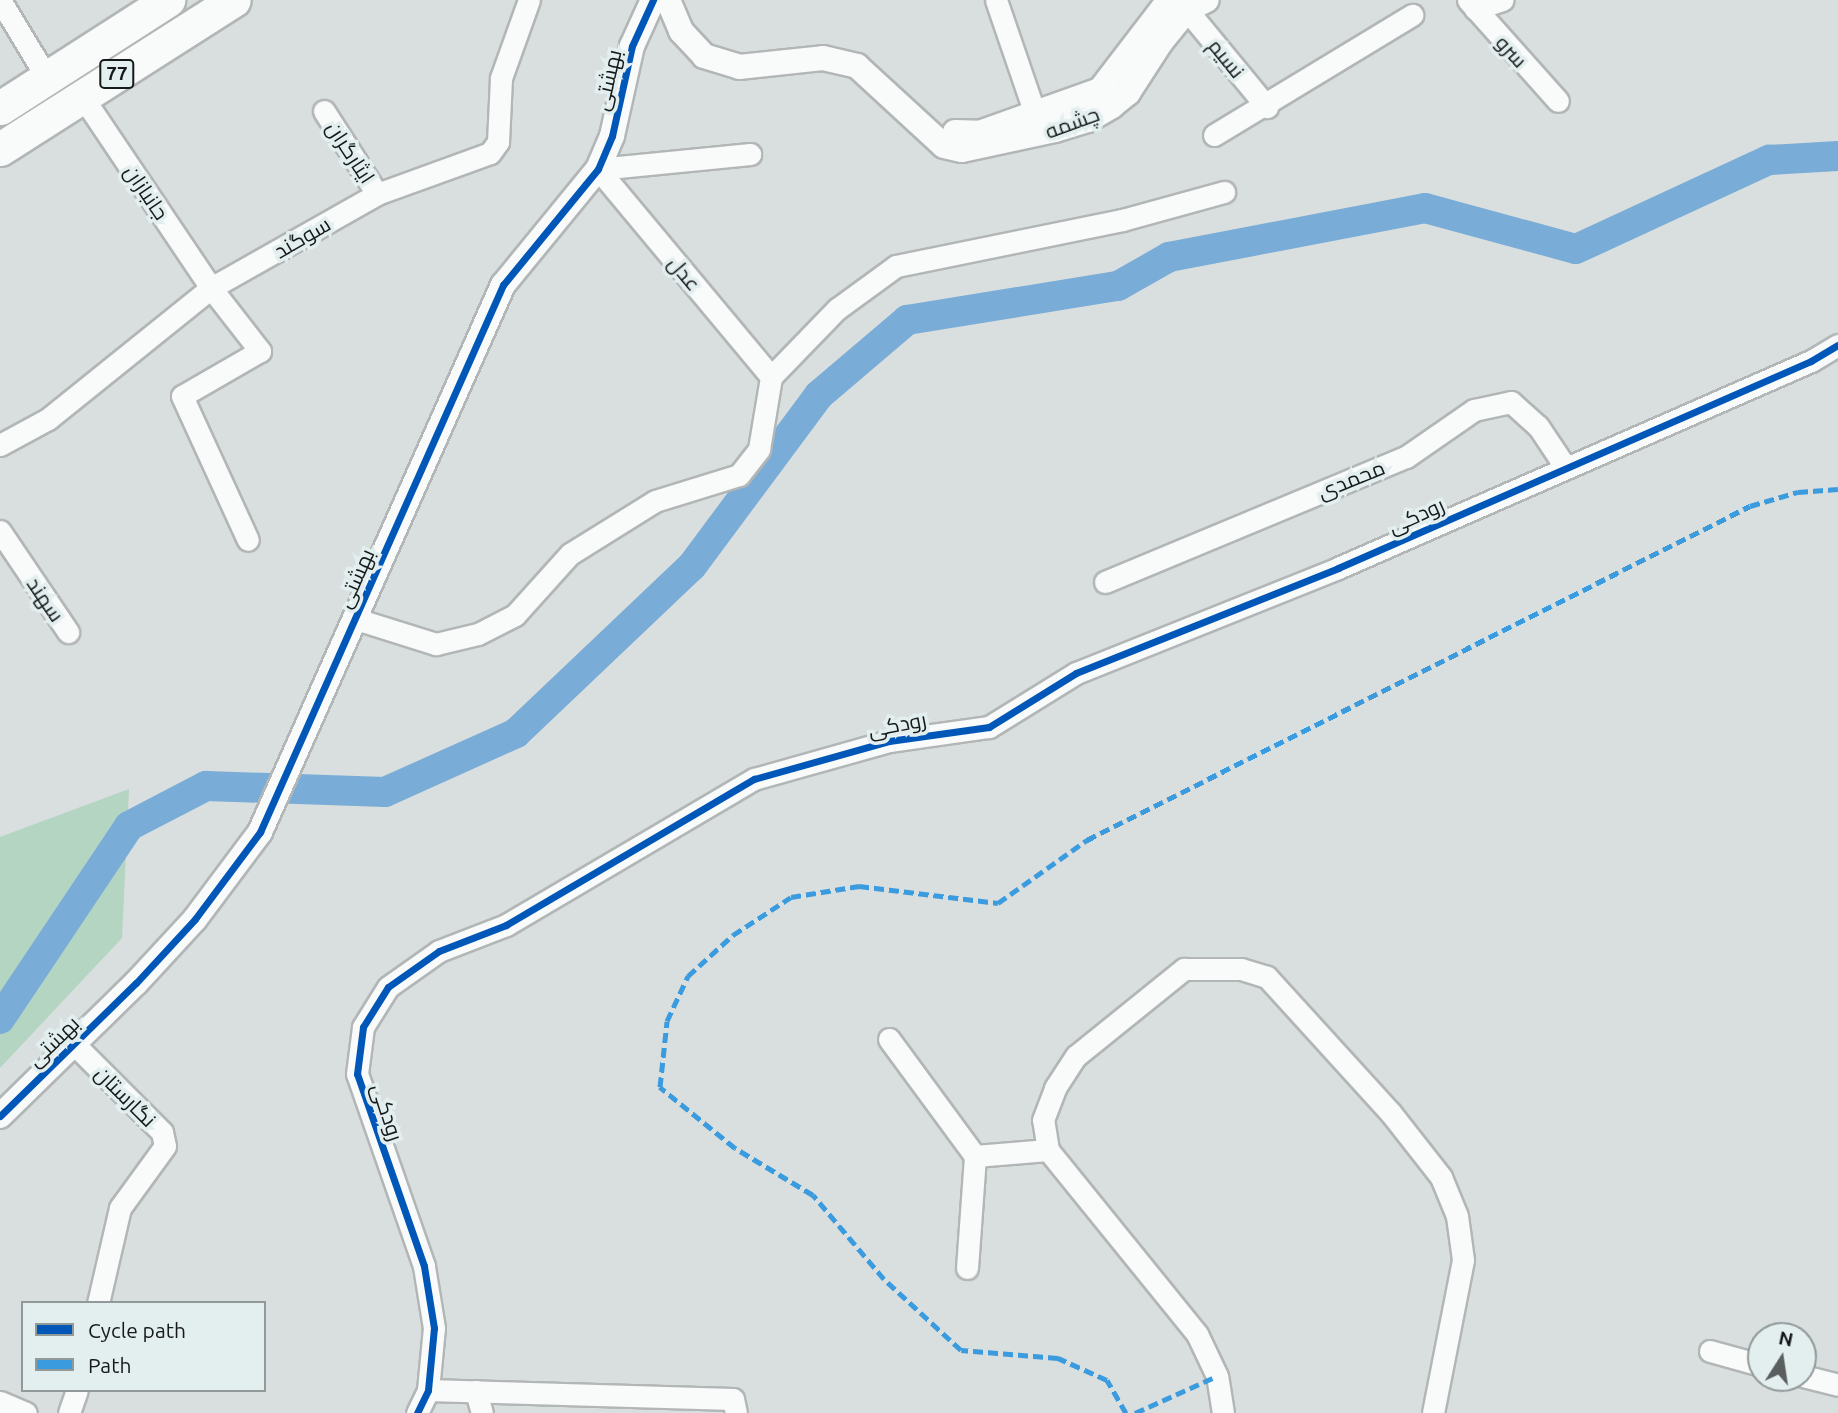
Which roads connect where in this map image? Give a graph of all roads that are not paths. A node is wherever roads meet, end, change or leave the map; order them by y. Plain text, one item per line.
1 (0, 0) edge
2 (168, 0) edge
3 (234, 0) edge
4 (529, 0) edge
5 (653, 0) edge
6 (668, 0) edge
7 (996, 0) edge
8 (1503, 0) edge
9 (1188, 3) edge
10 (1471, 5) edge
11 (1412, 15) dead end
12 (47, 78) junction
13 (82, 96) junction
14 (1558, 101) dead end
15 (904, 107) junction
16 (1267, 107) junction
17 (0, 108) edge
18 (324, 111) dead end
19 (1035, 114) junction
20 (1214, 135) dead end
21 (0, 149) edge
22 (750, 154) dead end
23 (598, 169) junction
24 (1224, 192) dead end
25 (377, 194) junction
26 (211, 288) junction
27 (1838, 345) edge
28 (771, 377) junction
29 (0, 445) edge
30 (1566, 468) junction
31 (0, 531) edge
32 (248, 540) dead end
33 (1105, 582) dead end
34 (355, 619) junction
35 (68, 632) dead end
36 (890, 1039) dead end
37 (75, 1045) junction
38 (0, 1116) edge
39 (1048, 1150) junction
40 (975, 1156) junction
41 (967, 1268) dead end
42 (98, 1301) edge
43 (1710, 1351) dead end
44 (1747, 1360) edge
45 (1817, 1380) edge
46 (1838, 1385) edge
47 (428, 1390) junction
48 (477, 1391) junction
49 (76, 1392) edge
50 (0, 1402) edge
51 (564, 1403) edge
52 (26, 1413) edge
53 (69, 1413) edge
54 (417, 1413) edge
55 (482, 1413) edge
56 (736, 1413) edge
57 (1223, 1413) edge
58 (1433, 1413) edge

1 - 12 street
2 - 12 highway, 77
3 - 13 highway, 77
4 - 25 street, سوگند
5 - 23 street, بهشتی
6 - 15 street, چشمه
7 - 19 street
8 - 10 street
9 - 15 street, چشمه
9 - 16 street, نسیم
9 - 19 street, چشمه
10 - 14 street, سرو
11 - 16 street
12 - 17 highway, 77
13 - 21 highway, 77
13 - 26 street, جانبازان
15 - 19 street, چشمه
16 - 20 street
18 - 25 street, ایثارگران
22 - 23 street
23 - 28 street, عدل
23 - 34 street, بهشتی
24 - 28 street
25 - 26 street, سوگند
26 - 29 street, سوگند
26 - 32 street, جانبازان
27 - 30 street, رودکی
28 - 34 street
30 - 33 street, محمدی
30 - 47 street, رودکی
31 - 35 street, سهند
34 - 37 street, بهشتی
36 - 40 street
37 - 38 street, بهشتی
37 - 42 street, نگارستان
39 - 40 street
39 - 57 street
39 - 58 street
40 - 41 street
43 - 44 street
45 - 46 street
47 - 48 street
47 - 54 street, رودکی
48 - 51 street
48 - 55 street
49 - 53 street
50 - 52 street
51 - 56 street

